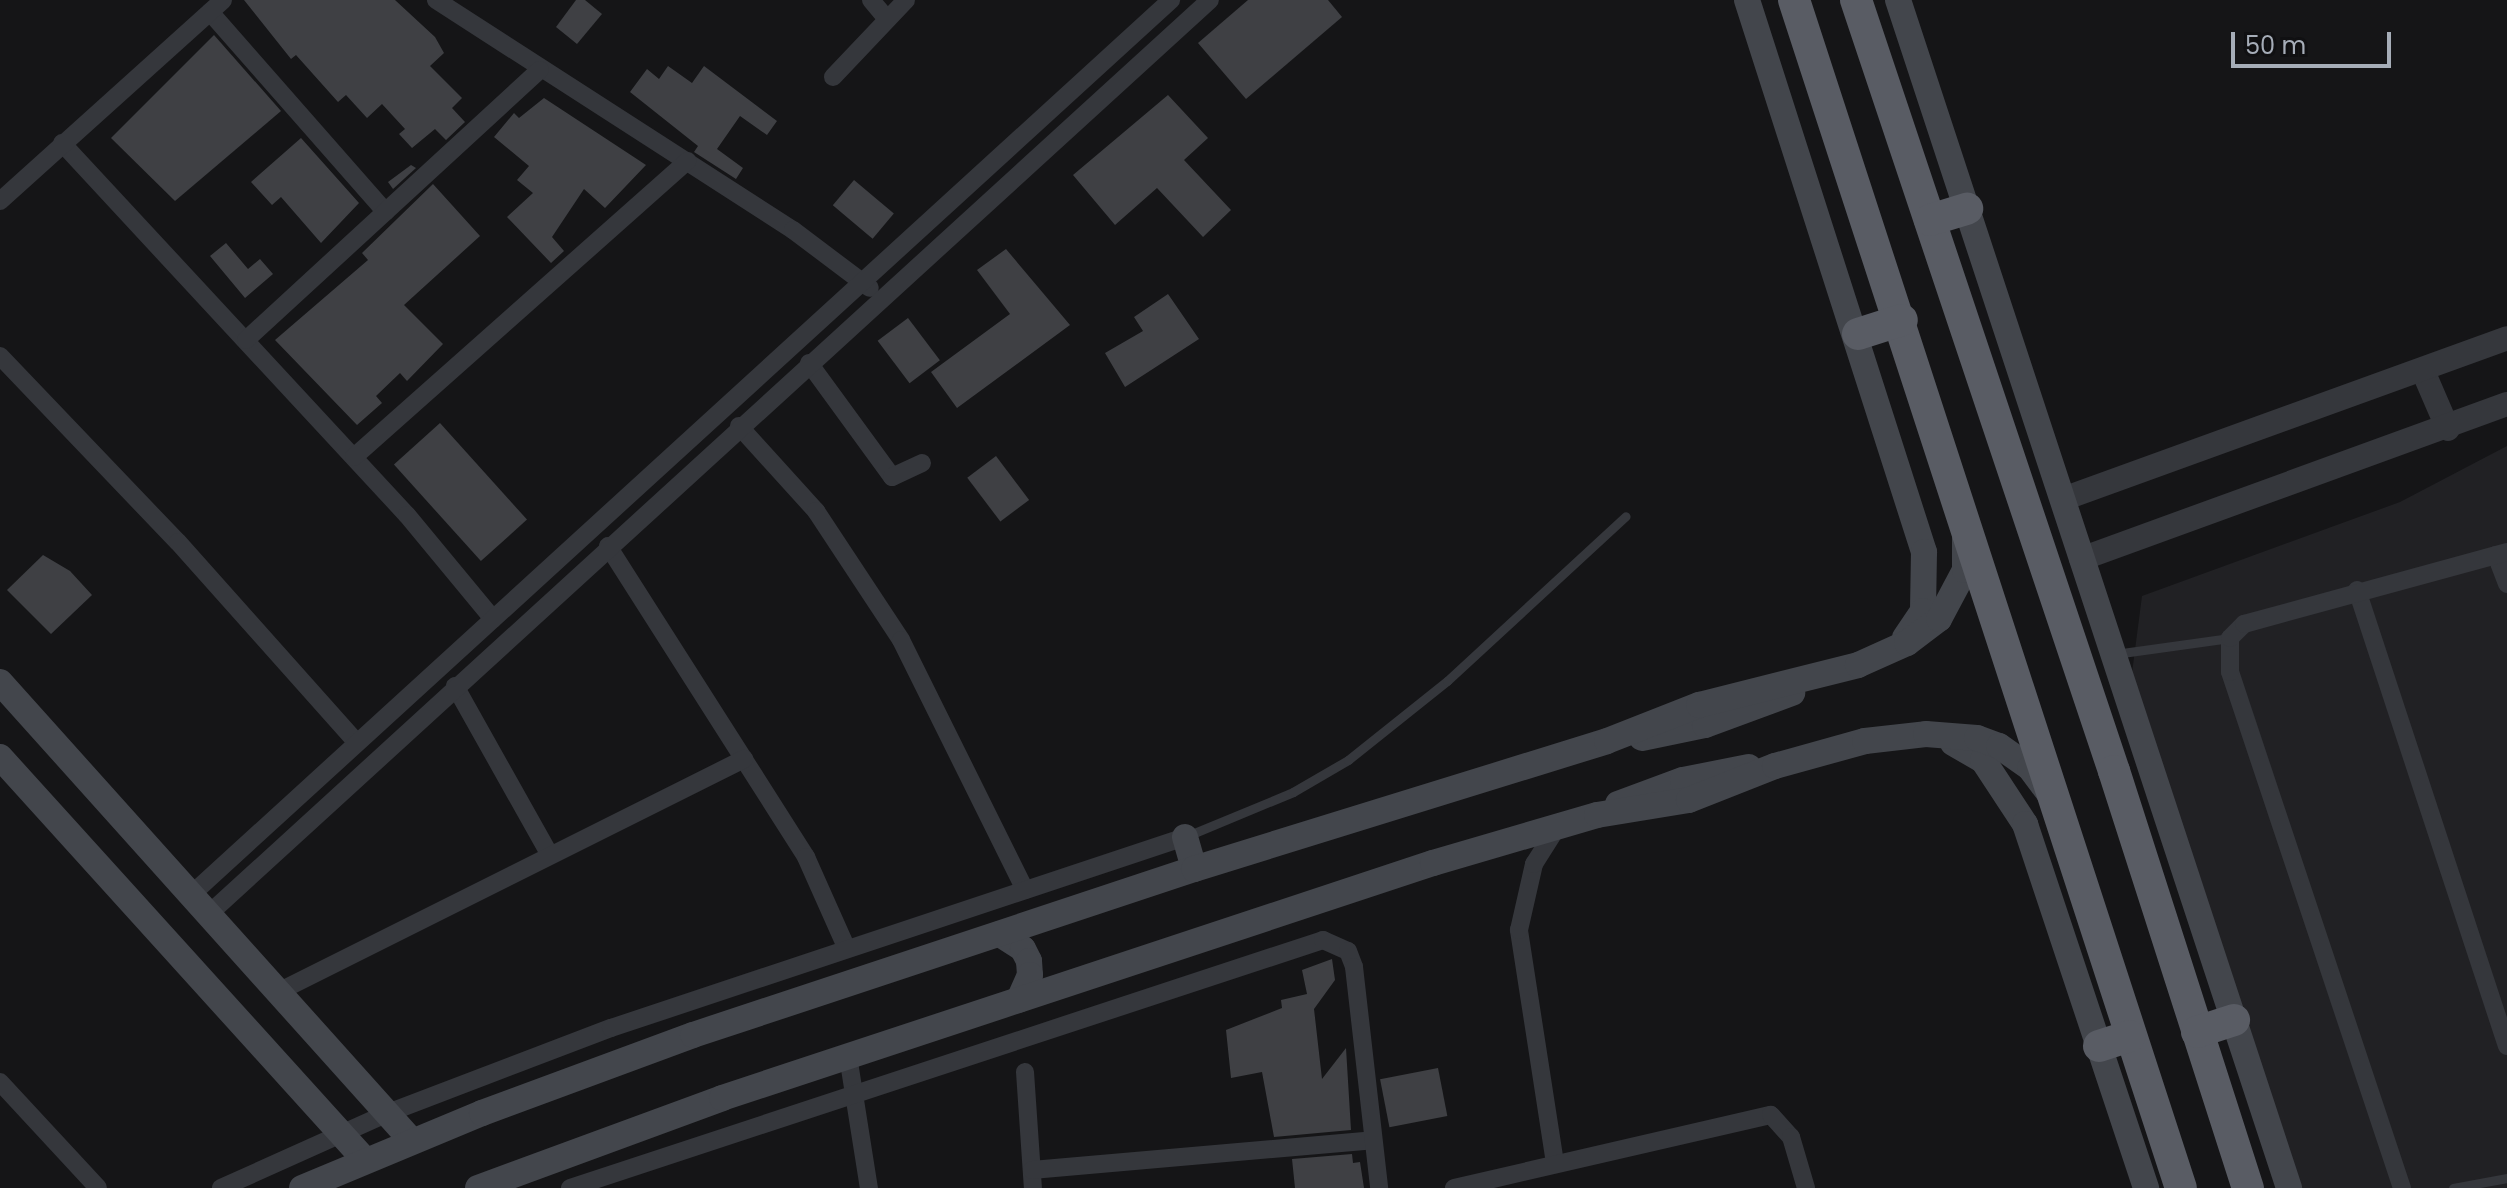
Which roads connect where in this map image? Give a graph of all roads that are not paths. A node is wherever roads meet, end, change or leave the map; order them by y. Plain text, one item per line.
1 (436, 0) edge
2 (871, 0) edge
3 (906, 0) edge
4 (1171, 0) edge
5 (1210, 0) edge
6 (1747, 0) edge
7 (1794, 0) edge
8 (1856, 0) edge
9 (1898, 0) edge
10 (216, 6) edge
11 (887, 19) junction
12 (540, 70) junction
13 (833, 77) dead end
14 (62, 143) junction
15 (687, 161) junction
16 (0, 201) edge
17 (1967, 209) junction
18 (386, 212) junction
19 (1930, 220) junction
20 (863, 282) junction
21 (881, 297) junction
22 (1902, 320) junction
23 (1858, 334) junction
24 (2507, 338) edge
25 (246, 340) junction
26 (0, 356) edge
27 (809, 363) junction
28 (2423, 371) junction
29 (2507, 404) edge
30 (739, 426) junction
31 (2448, 429) junction
32 (354, 457) junction
33 (922, 463) dead end
34 (2063, 499) junction
35 (1626, 516) dead end
36 (1965, 538) junction
37 (608, 546) junction
38 (2502, 553) edge
39 (2081, 559) junction
40 (2507, 584) edge
41 (2357, 590) junction
42 (493, 619) junction
43 (2230, 638) junction
44 (1894, 649) junction
45 (2113, 654) junction
46 (0, 682) edge
47 (455, 686) junction
48 (1931, 734) junction
49 (357, 743) junction
50 (0, 757) edge
51 (744, 759) junction
52 (2051, 798) junction
53 (1558, 826) junction
54 (1185, 837) junction
55 (550, 855) junction
56 (1194, 869) junction
57 (1025, 890) junction
58 (201, 904) junction
59 (1000, 934) junction
60 (846, 947) junction
61 (280, 991) junction
62 (1019, 1000) junction
63 (2234, 1020) junction
64 (2197, 1032) junction
65 (2129, 1036) junction
66 (2099, 1046) junction
67 (2507, 1046) edge
68 (848, 1056) junction
69 (1025, 1072) dead end
70 (0, 1082) edge
71 (854, 1092) junction
72 (388, 1113) junction
73 (340, 1133) junction
74 (1373, 1140) junction
75 (412, 1141) junction
76 (365, 1160) junction
77 (1555, 1163) junction
78 (2507, 1178) edge
79 (1032, 1179) edge
80 (98, 1188) edge
81 (221, 1188) edge
82 (302, 1188) edge
83 (478, 1188) edge
84 (570, 1188) edge
85 (869, 1188) edge
86 (1379, 1188) edge
87 (1454, 1188) edge
88 (1806, 1188) edge
89 (2146, 1188) edge
90 (2181, 1188) edge
91 (2248, 1188) edge
92 (2289, 1188) edge
93 (2402, 1188) edge
94 (2453, 1188) edge

1 - 12 street
2 - 11 street
3 - 11 street
4 - 20 street
5 - 21 street
6 - 23 main road
7 - 22 highway
8 - 19 highway
9 - 17 main road
10 - 14 street
10 - 18 street
11 - 13 street
12 - 15 street
12 - 18 street
14 - 16 street
14 - 25 street
15 - 20 street
15 - 32 street
17 - 19 highway
17 - 34 main road
18 - 25 street
19 - 64 highway
20 - 21 street
20 - 42 street
21 - 27 street
22 - 23 highway
22 - 36 highway
23 - 44 main road
24 - 28 street
25 - 32 street
26 - 49 street
27 - 30 street
27 - 33 street
28 - 31 street
28 - 34 street
29 - 31 street
30 - 37 street
30 - 57 street
31 - 39 street
32 - 42 street
34 - 39 main road
35 - 54 lane
36 - 44 main road
36 - 52 highway
37 - 47 street
37 - 51 street
38 - 40 street
38 - 41 street
39 - 45 main road
41 - 43 street
41 - 67 street
42 - 49 street
43 - 45 lane
43 - 93 street
44 - 56 main road
45 - 63 main road
46 - 58 main road
47 - 55 street
47 - 58 street
48 - 52 main road
48 - 53 main road
48 - 66 main road
49 - 58 street
50 - 73 main road
51 - 55 street
51 - 60 street
52 - 65 highway
53 - 62 main road
53 - 77 street
54 - 56 main road
54 - 57 street
55 - 61 street
56 - 59 main road
57 - 60 street
58 - 61 main road
59 - 62 main road
59 - 75 main road
60 - 72 street
61 - 72 main road
62 - 68 main road
63 - 64 highway
63 - 92 main road
64 - 91 highway
65 - 66 highway
65 - 90 highway
66 - 89 main road
68 - 71 street
68 - 83 main road
69 - 79 street
70 - 80 street
71 - 74 street
71 - 84 street
71 - 85 street
72 - 73 street
72 - 75 main road
73 - 76 main road
73 - 81 street
74 - 79 street
74 - 86 street
75 - 76 main road
76 - 82 main road
77 - 87 street
77 - 88 street
78 - 94 lane

